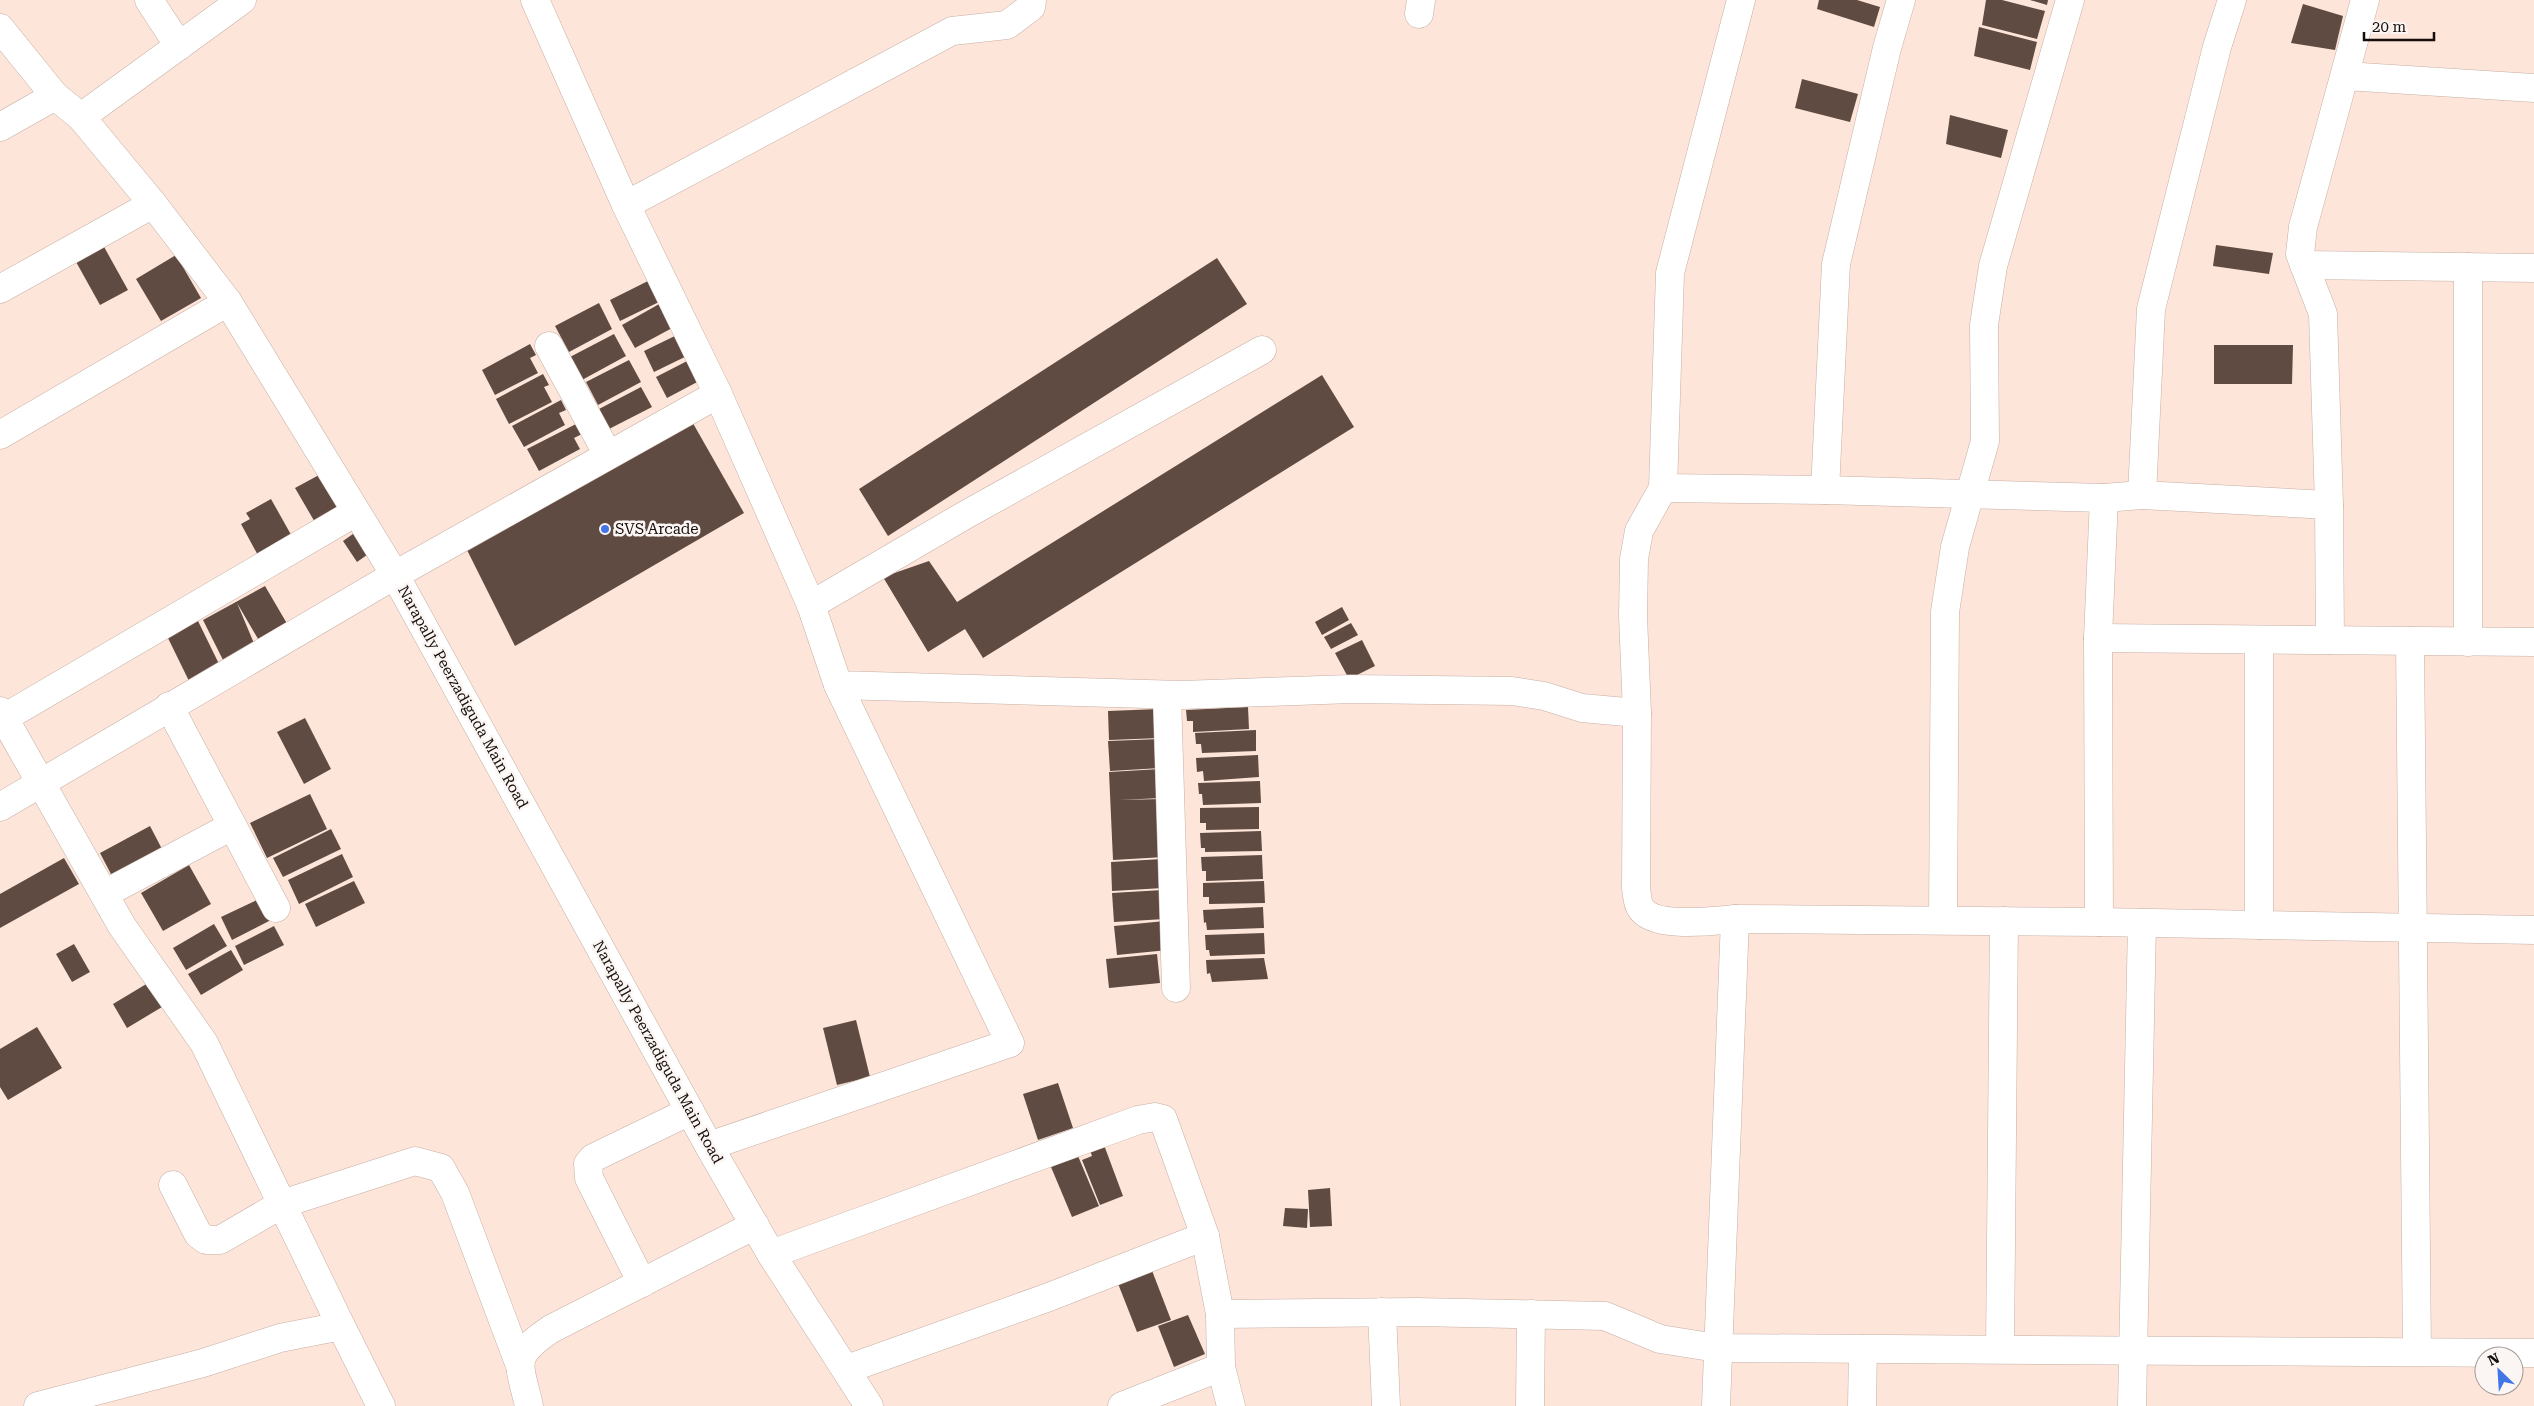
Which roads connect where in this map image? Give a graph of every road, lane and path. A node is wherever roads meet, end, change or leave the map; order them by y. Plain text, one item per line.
1 (148, 0) edge
2 (242, 0) edge
3 (535, 0) edge
4 (1032, 0) edge
5 (1741, 0) edge
6 (1901, 0) edge
7 (2070, 0) edge
8 (2232, 0) edge
9 (2365, 0) edge
10 (0, 28) edge
11 (179, 46) junction
12 (2344, 76) junction
13 (2534, 88) edge
14 (55, 96) junction
15 (81, 117) junction
16 (0, 127) edge
17 (153, 204) junction
18 (626, 205) junction
19 (2304, 265) junction
20 (2468, 267) junction
21 (2534, 268) edge
22 (0, 289) edge
23 (228, 302) junction
24 (549, 346) dead end
25 (1262, 350) dead end
26 (718, 394) junction
27 (0, 435) edge
28 (608, 455) junction
29 (1663, 488) junction
30 (1825, 490) junction
31 (1969, 493) junction
32 (2142, 495) junction
33 (2104, 498) junction
34 (2329, 505) junction
35 (356, 512) junction
36 (395, 575) junction
37 (811, 605) junction
38 (2098, 638) junction
39 (2259, 640) junction
40 (2330, 640) junction
41 (2410, 641) junction
42 (2468, 642) junction
43 (2534, 642) edge
44 (838, 685) junction
45 (1167, 694) junction
46 (169, 706) junction
47 (1637, 713) junction
48 (2, 715) edge
49 (41, 784) junction
50 (0, 807) edge
51 (232, 826) junction
52 (104, 894) junction
53 (276, 908) dead end
54 (1735, 920) junction
55 (1943, 920) junction
56 (2004, 921) junction
57 (2100, 922) junction
58 (2142, 923) junction
59 (2259, 925) junction
60 (2413, 928) junction
61 (2534, 930) edge
62 (1176, 988) dead end
63 (690, 1111) junction
64 (709, 1146) junction
65 (173, 1185) dead end
66 (282, 1204) junction
67 (755, 1225) junction
68 (1205, 1236) junction
69 (771, 1254) junction
70 (642, 1283) junction
71 (1382, 1312) junction
72 (1220, 1314) junction
73 (1531, 1314) junction
74 (341, 1326) junction
75 (1717, 1348) junction
76 (1863, 1348) junction
77 (2000, 1349) junction
78 (2132, 1351) junction
79 (2417, 1352) junction
80 (2534, 1353) edge
81 (519, 1363) junction
82 (1222, 1367) junction
83 (847, 1369) junction
84 (99, 1398) edge
85 (38, 1406) edge
86 (381, 1406) edge
87 (529, 1406) edge
88 (869, 1406) edge
89 (1122, 1406) edge
90 (1231, 1406) edge
91 (1386, 1406) edge
92 (1530, 1406) edge
93 (1716, 1406) edge
94 (1862, 1406) edge
95 (2132, 1406) edge

1 - 11 street
2 - 11 street
3 - 18 street
4 - 18 street
5 - 29 street
6 - 30 street
7 - 31 street
8 - 32 street
9 - 12 street
10 - 14 street, Narapally Peerzadiguda Main Road
11 - 15 street
12 - 13 street
12 - 19 street
14 - 15 street, Narapally Peerzadiguda Main Road
14 - 16 street
15 - 17 street, Narapally Peerzadiguda Main Road
17 - 22 street
17 - 23 street, Narapally Peerzadiguda Main Road
18 - 26 street
19 - 20 street
19 - 34 street
20 - 21 street
20 - 42 street
23 - 27 street
23 - 35 street, Narapally Peerzadiguda Main Road
24 - 28 street
25 - 37 street
26 - 28 street
26 - 37 street
28 - 36 street
29 - 30 street
29 - 47 street
30 - 31 street
31 - 33 street
31 - 55 street
32 - 33 street
32 - 34 street
33 - 38 street
34 - 40 street
35 - 36 street, Narapally Peerzadiguda Main Road
35 - 48 street
36 - 46 street
36 - 63 street, Narapally Peerzadiguda Main Road
37 - 44 street
38 - 39 street
38 - 57 street
39 - 40 street
39 - 59 street
40 - 41 street
41 - 42 street
41 - 60 street
42 - 43 street
44 - 45 street
44 - 64 street
45 - 47 street
45 - 62 street
46 - 49 street
46 - 51 street
47 - 54 street
48 - 49 street
49 - 50 street
49 - 52 street
51 - 52 street
51 - 53 street
52 - 66 street
54 - 55 street
54 - 75 street
55 - 56 street
56 - 57 street
56 - 77 street
57 - 58 street
58 - 59 street
58 - 78 street
59 - 60 street
60 - 61 street
60 - 79 street
63 - 64 street, Narapally Peerzadiguda Main Road
63 - 70 street
64 - 67 street, Narapally Peerzadiguda Main Road
65 - 66 street
66 - 74 street
66 - 81 street
67 - 69 street, Narapally Peerzadiguda Main Road
67 - 70 street
68 - 69 street
68 - 72 street
68 - 83 street
69 - 83 street, Narapally Peerzadiguda Main Road
70 - 81 street
71 - 72 street
71 - 73 street
71 - 91 street
72 - 82 street
73 - 75 street
73 - 92 street
74 - 84 street
74 - 86 street
75 - 76 street
75 - 93 street
76 - 77 street
76 - 94 street
77 - 78 street
78 - 79 street
78 - 95 street
79 - 80 street
81 - 87 street
82 - 89 street
82 - 90 street
83 - 88 street, Narapally Peerzadiguda Main Road
84 - 85 street

